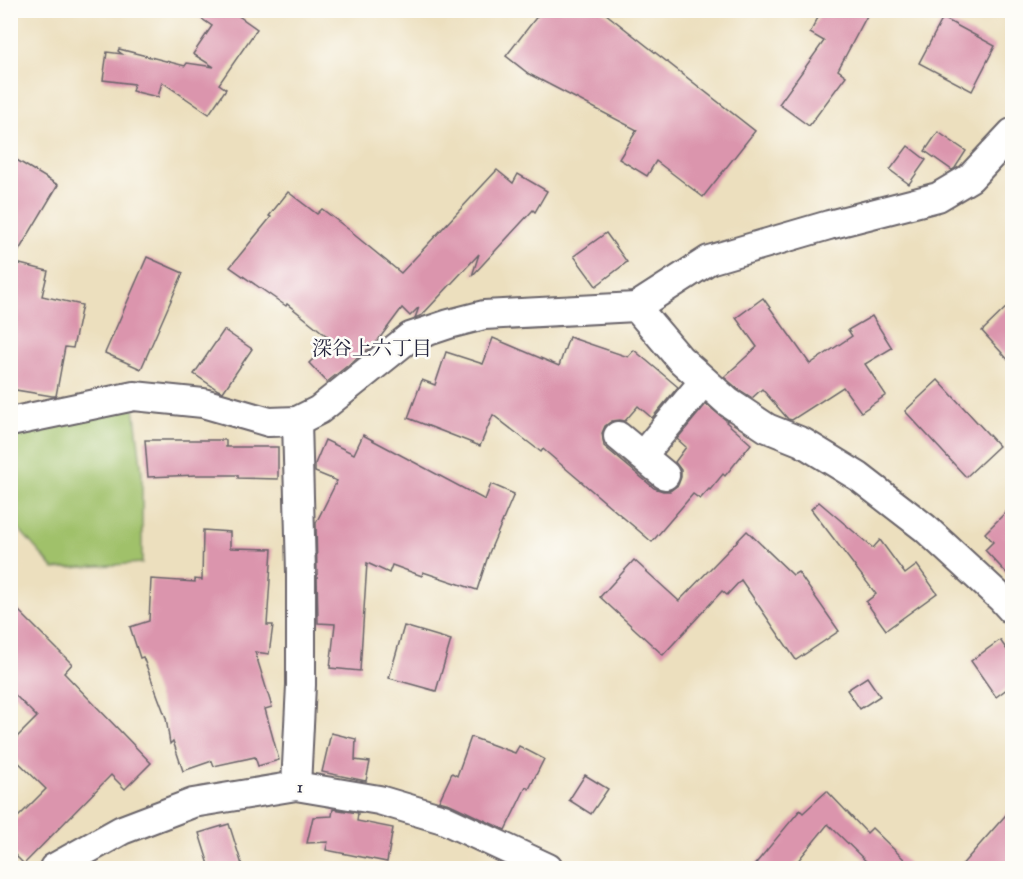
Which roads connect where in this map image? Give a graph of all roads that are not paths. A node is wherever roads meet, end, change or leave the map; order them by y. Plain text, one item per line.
1 (1012, 133) edge
2 (636, 307) junction
3 (704, 381) junction
4 (297, 421) junction
5 (10, 422) edge
6 (618, 436) dead end
7 (642, 456) junction
8 (665, 475) dead end
9 (1012, 610) edge
10 (296, 786) junction
11 (54, 868) edge
12 (548, 868) edge

1 - 2 street
2 - 3 street
2 - 4 street
3 - 7 street
3 - 9 street
4 - 5 street
4 - 10 street
6 - 7 street
7 - 8 street
10 - 11 street, 1
10 - 12 street, 1

